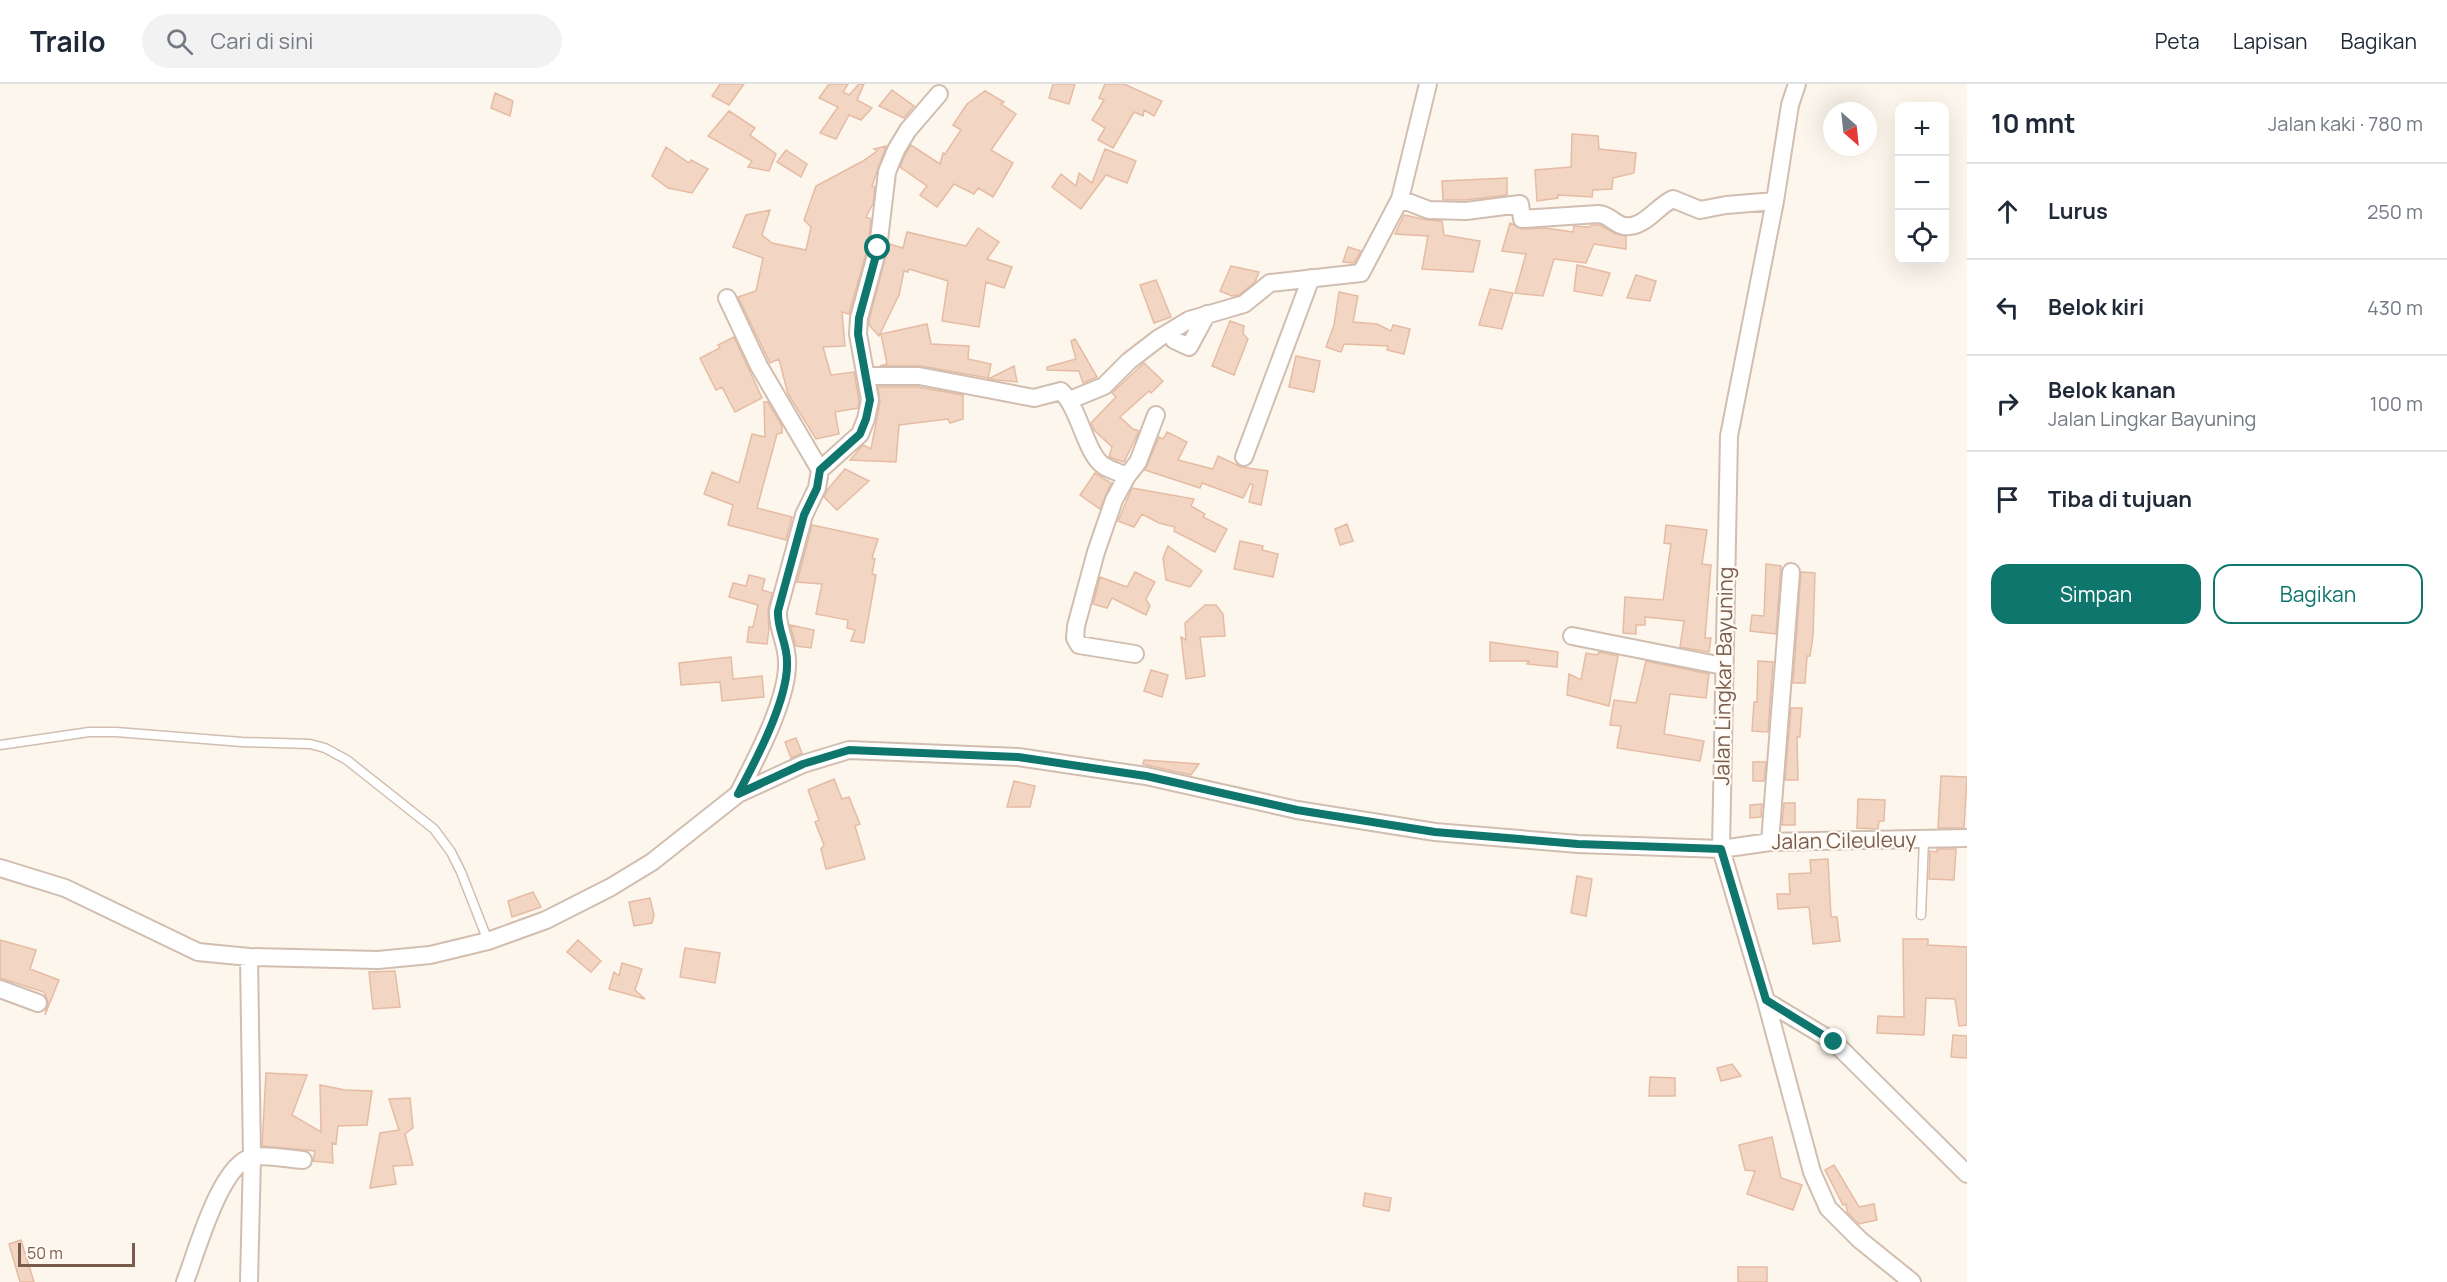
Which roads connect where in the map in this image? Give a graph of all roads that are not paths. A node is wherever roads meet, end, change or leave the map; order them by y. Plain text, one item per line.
1 (1428, 84) edge
2 (1797, 84) edge
3 (939, 94) dead end
4 (1400, 199) junction
5 (1775, 201) junction
6 (1311, 278) junction
7 (727, 298) dead end
8 (1207, 314) junction
9 (1174, 340) dead end
10 (866, 376) junction
11 (1070, 400) junction
12 (1156, 415) dead end
13 (1244, 457) dead end
14 (820, 470) junction
15 (1127, 476) junction
16 (1791, 572) dead end
17 (1572, 636) dead end
18 (1135, 654) dead end
19 (1723, 666) junction
20 (0, 745) edge
21 (738, 794) junction
22 (1967, 838) edge
23 (1924, 839) junction
24 (1770, 842) junction
25 (1721, 849) junction
26 (0, 868) edge
27 (1921, 915) dead end
28 (488, 941) junction
29 (249, 957) junction
30 (0, 989) edge
31 (1766, 1000) junction
32 (38, 1003) dead end
33 (252, 1157) junction
34 (303, 1160) dead end
35 (1967, 1174) edge
36 (185, 1282) edge
37 (249, 1282) edge
38 (1912, 1282) edge

1 - 4 street
2 - 5 street, Jalan Lingkar Bayuning
3 - 10 street
4 - 5 street
4 - 6 street
5 - 19 street, Jalan Lingkar Bayuning
6 - 8 street
6 - 13 street
7 - 14 street
8 - 9 street
8 - 11 street
10 - 11 street
10 - 14 street
11 - 15 street
12 - 15 street
14 - 21 street
15 - 18 street
16 - 24 street
17 - 19 street
19 - 25 street, Jalan Lingkar Bayuning
20 - 28 lane
21 - 25 street, Jalan Cileuleuy
21 - 28 street
22 - 23 street, Jalan Cileuleuy
23 - 24 street, Jalan Cileuleuy
23 - 27 lane
24 - 25 street, Jalan Cileuleuy
25 - 31 street, Jalan Lingkar Bayuning
26 - 29 street
28 - 29 street
29 - 33 street
30 - 32 street
31 - 35 street
31 - 38 street, Jalan Lingkar Bayuning
33 - 34 street
33 - 36 street
33 - 37 street

